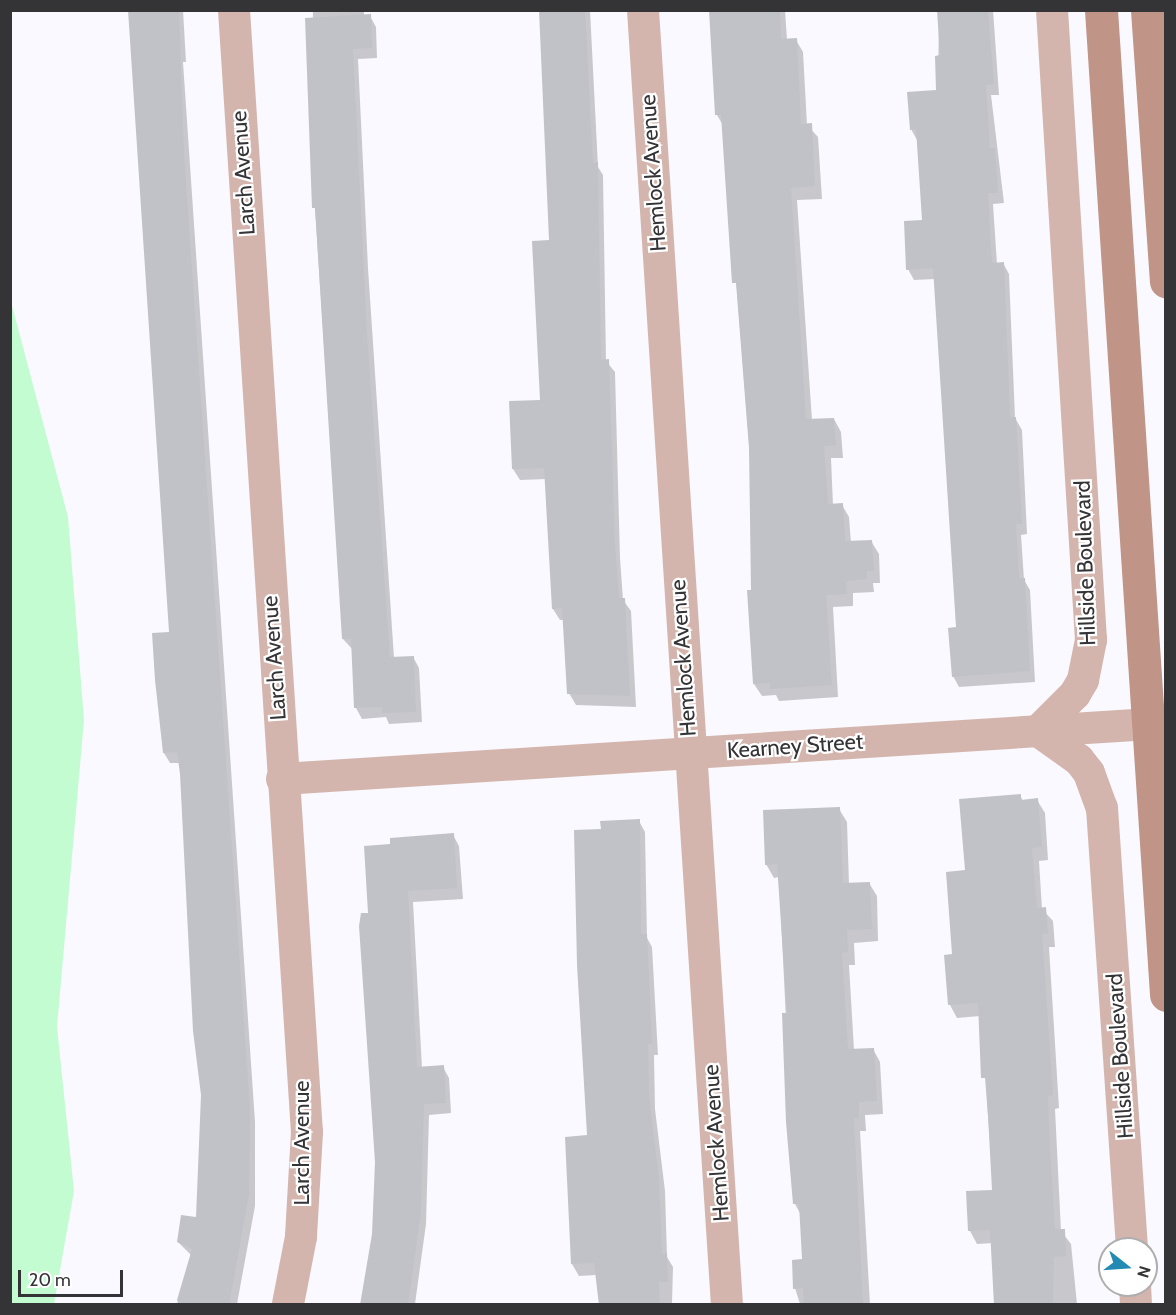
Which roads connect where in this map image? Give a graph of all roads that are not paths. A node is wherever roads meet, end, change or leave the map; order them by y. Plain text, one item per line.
1 (234, 10) edge
2 (643, 10) edge
3 (1052, 10) edge
4 (1101, 10) edge
5 (1147, 10) edge
6 (1166, 281) edge
7 (1157, 724) edge
8 (1038, 731) junction
9 (689, 753) junction
10 (282, 779) junction
11 (1166, 995) edge
12 (1131, 1237) edge
13 (288, 1305) edge
14 (727, 1305) edge

1 - 10 street, Larch Avenue
2 - 9 street, Hemlock Avenue
3 - 8 street, Hillside Boulevard
4 - 7 main road
5 - 6 main road
7 - 8 street, Kearney Street
7 - 11 main road
8 - 9 street, Kearney Street
8 - 12 street, Hillside Boulevard
9 - 10 street, Kearney Street
9 - 14 street, Hemlock Avenue
10 - 13 street, Larch Avenue

